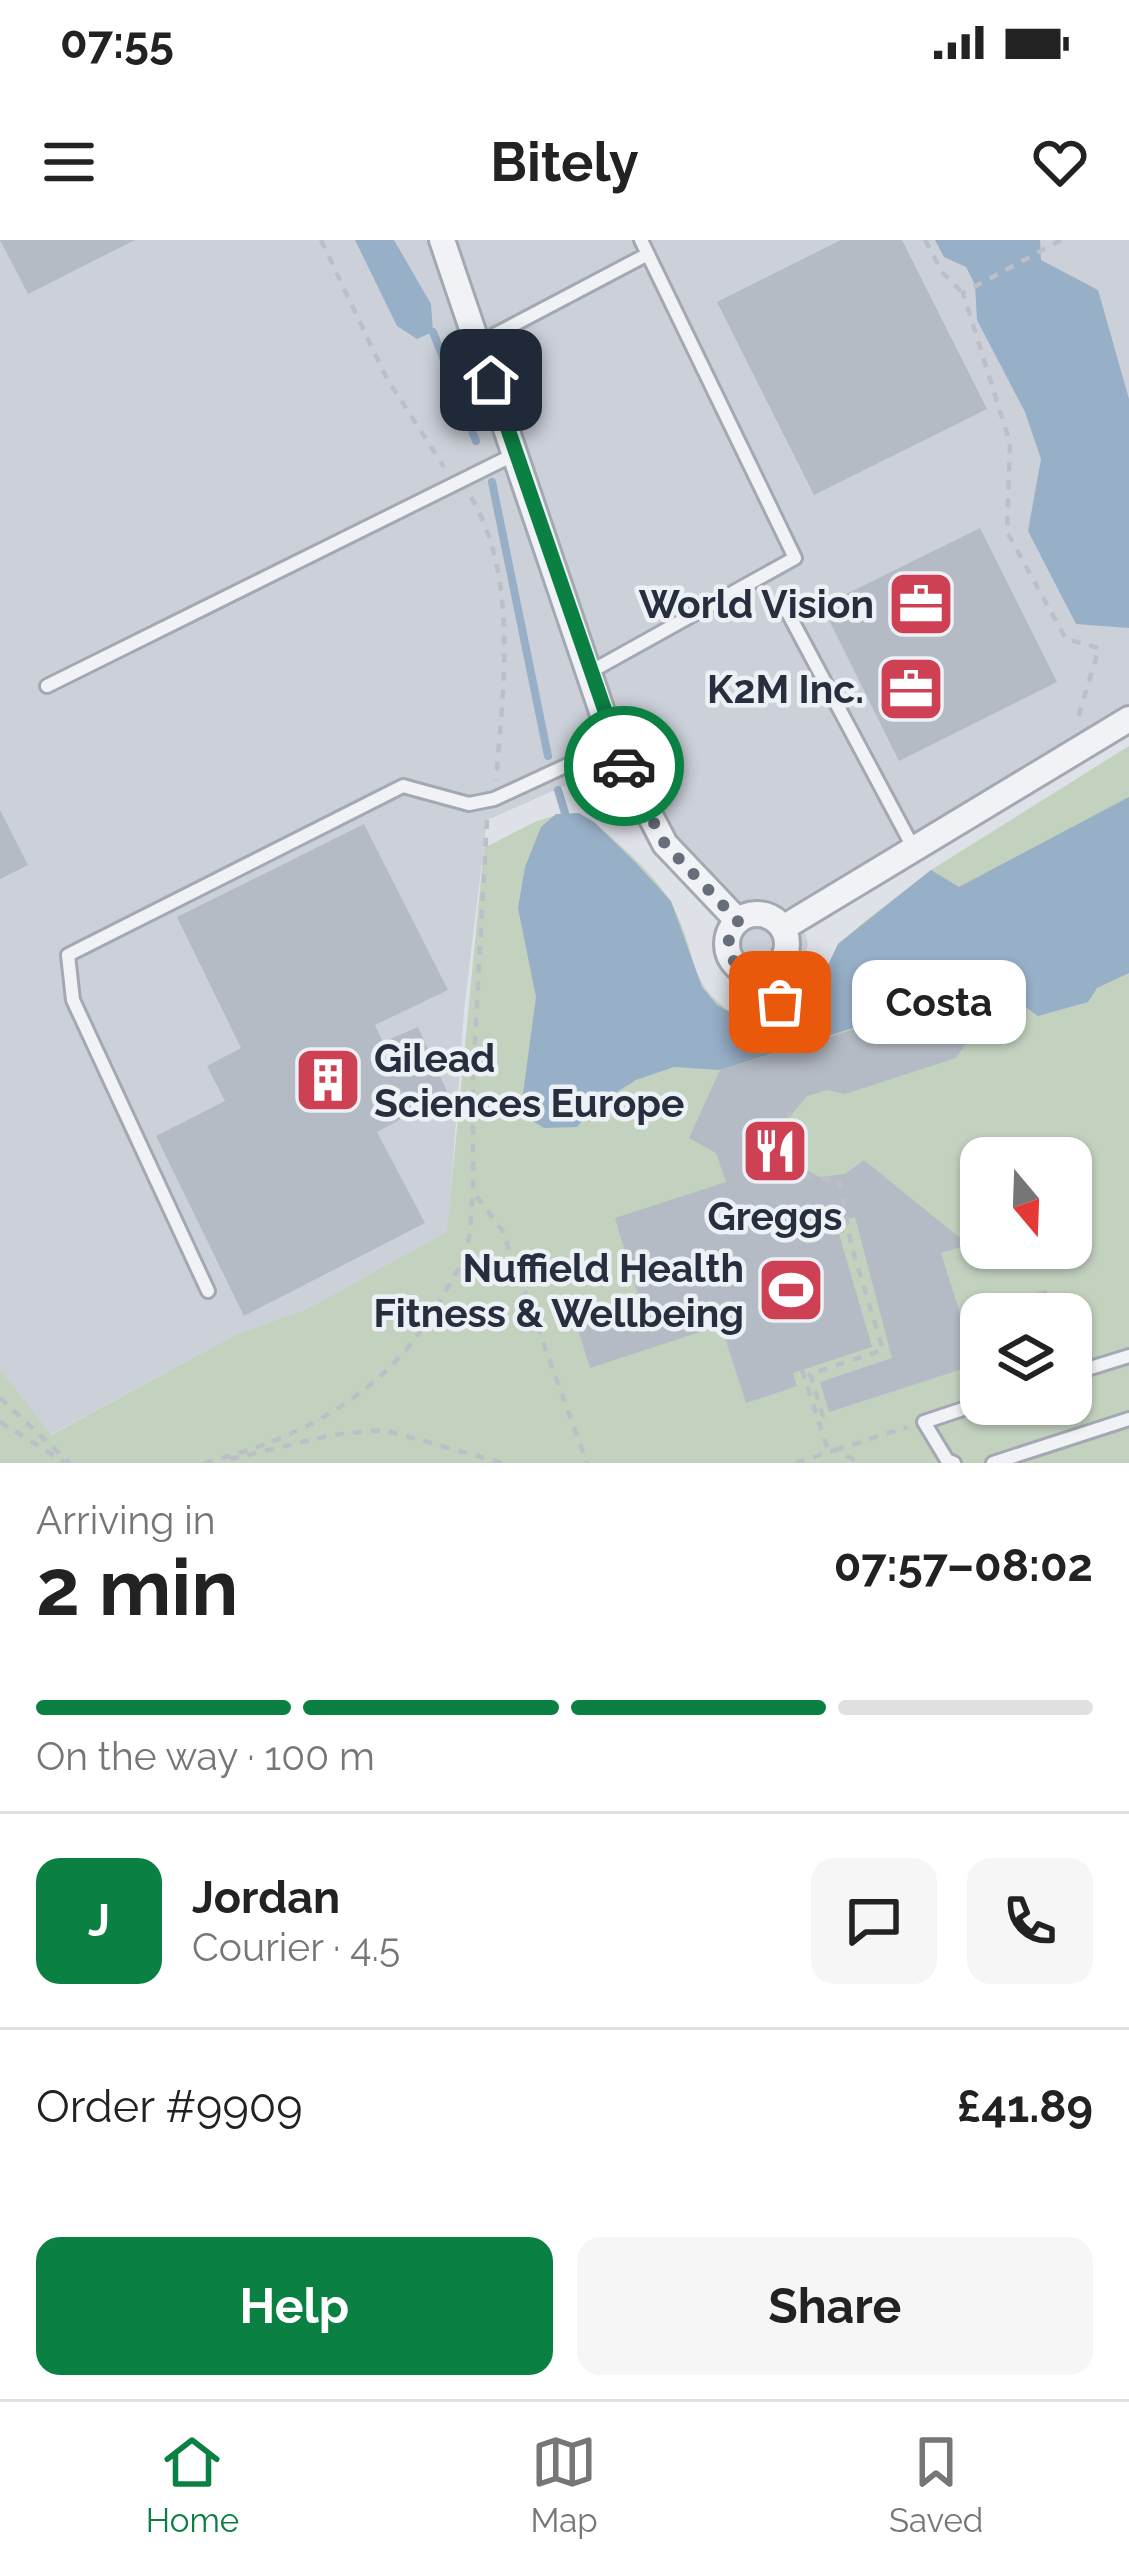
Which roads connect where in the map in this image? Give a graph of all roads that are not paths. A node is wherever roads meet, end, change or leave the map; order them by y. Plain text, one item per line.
1 (442, 240) edge
2 (640, 240) edge
3 (648, 254) junction
4 (479, 343) junction
5 (517, 454) junction
6 (787, 611) dead end
7 (589, 672) junction
8 (46, 686) dead end
9 (1129, 719) edge
10 (613, 744) junction
11 (915, 850) junction
12 (738, 921) junction
13 (783, 928) junction
14 (764, 974) junction
15 (780, 1002) road end
16 (208, 1291) dead end
17 (1129, 1356) edge
18 (1092, 1367) edge
19 (960, 1410) edge
20 (1129, 1420) edge
21 (954, 1463) edge
22 (993, 1463) edge

1 - 4 street
2 - 3 lane
3 - 4 lane
3 - 7 lane
4 - 5 street
5 - 7 street
5 - 8 lane
6 - 11 lane
7 - 10 street
9 - 11 street
10 - 12 street
10 - 16 lane
11 - 13 street
12 - 13 street
12 - 14 street
13 - 14 street
14 - 15 lane
17 - 18 lane
19 - 21 lane
20 - 22 lane

